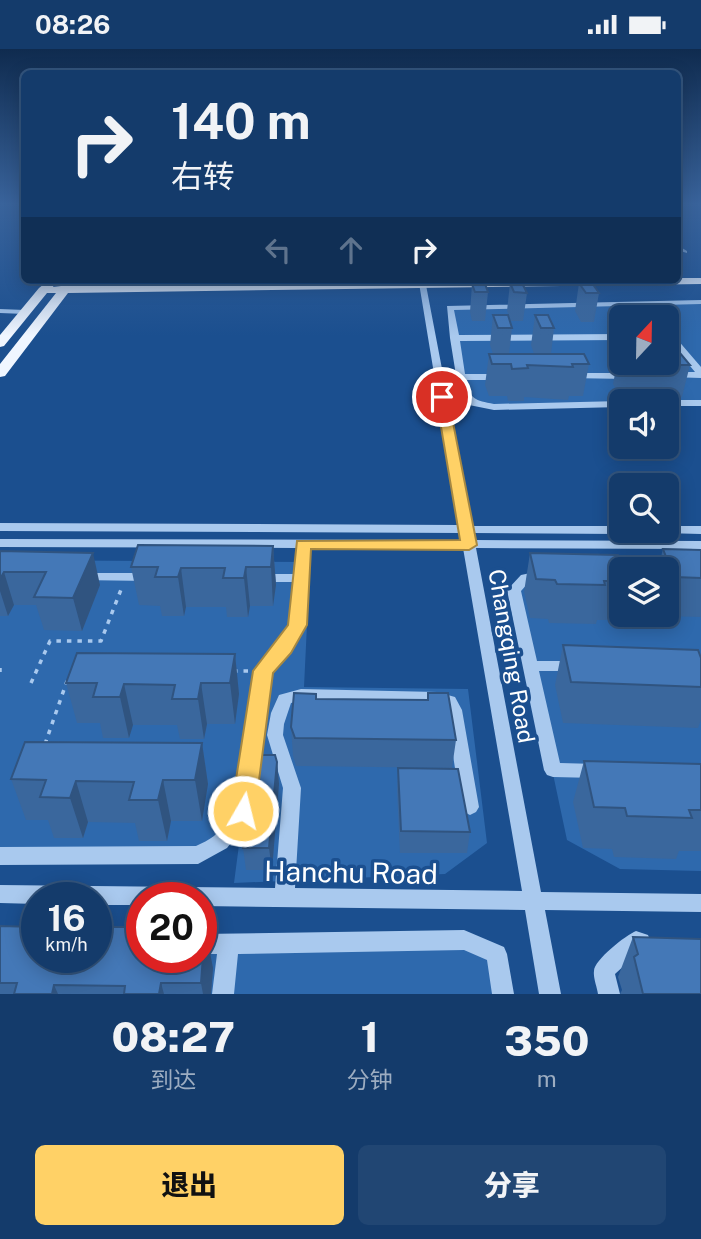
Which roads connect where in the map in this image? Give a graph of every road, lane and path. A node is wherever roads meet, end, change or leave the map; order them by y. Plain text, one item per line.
1 (701, 274) edge
2 (681, 275) edge
3 (681, 281) edge
4 (701, 281) edge
5 (49, 284) edge
6 (69, 284) edge
7 (492, 284) edge
8 (422, 285) junction
9 (701, 302) edge
10 (644, 303) joint
11 (0, 311) edge
12 (25, 312) junction
13 (430, 332) junction
14 (453, 335) junction
15 (609, 337) edge
16 (0, 344) edge
17 (679, 348) edge
18 (437, 370) junction
19 (0, 373) edge
20 (461, 374) junction
21 (701, 374) edge
22 (674, 375) edge
23 (679, 375) edge
24 (555, 376) edge
25 (634, 376) edge
26 (515, 377) edge
27 (681, 384) edge
28 (609, 404) edge
29 (0, 527) edge
30 (466, 529) junction
31 (609, 530) edge
32 (679, 530) edge
33 (701, 530) edge
34 (0, 543) edge
35 (303, 544) junction
36 (469, 545) junction
37 (701, 545) edge
38 (557, 574) edge
39 (70, 577) edge
40 (125, 577) junction
41 (166, 577) edge
42 (247, 578) edge
43 (300, 578) junction
44 (530, 666) junction
45 (596, 666) edge
46 (71, 669) edge
47 (222, 671) edge
48 (263, 671) junction
49 (31, 683) dead end
50 (45, 745) edge
51 (607, 771) edge
52 (470, 807) dead end
53 (0, 856) edge
54 (0, 894) edge
55 (284, 899) junction
56 (533, 902) junction
57 (701, 903) edge
58 (662, 942) edge
59 (217, 944) edge
60 (229, 944) junction
61 (223, 994) edge
62 (503, 994) edge
63 (550, 994) edge
64 (609, 994) edge

1 - 2 main road
3 - 4 main road
5 - 6 main road
5 - 12 main road
6 - 8 main road
6 - 19 main road
7 - 8 main road
8 - 13 street, Changqing Road
9 - 10 street
10 - 14 street
11 - 12 street
12 - 16 main road
13 - 14 street
13 - 18 street, Changqing Road
14 - 15 street
14 - 20 street
17 - 21 street
18 - 20 street
18 - 30 street, Changqing Road
20 - 26 street
20 - 28 street
21 - 23 street
22 - 27 street
24 - 25 street
29 - 30 street
30 - 31 street
30 - 36 street, Changqing Road
32 - 33 street
34 - 35 street
35 - 36 street
35 - 43 street
36 - 37 street
36 - 56 street, Changqing Road
38 - 44 street
39 - 40 street
40 - 41 street
40 - 49 path
42 - 43 street
43 - 48 street
44 - 45 street
44 - 51 street
46 - 50 path
47 - 48 path
48 - 53 street
52 - 55 street
54 - 55 street, Hanchu Road
55 - 56 street, Hanchu Road
56 - 57 street, Hanchu Road
56 - 63 street, Changqing Road
58 - 64 street
59 - 60 street
60 - 61 street
60 - 62 street

